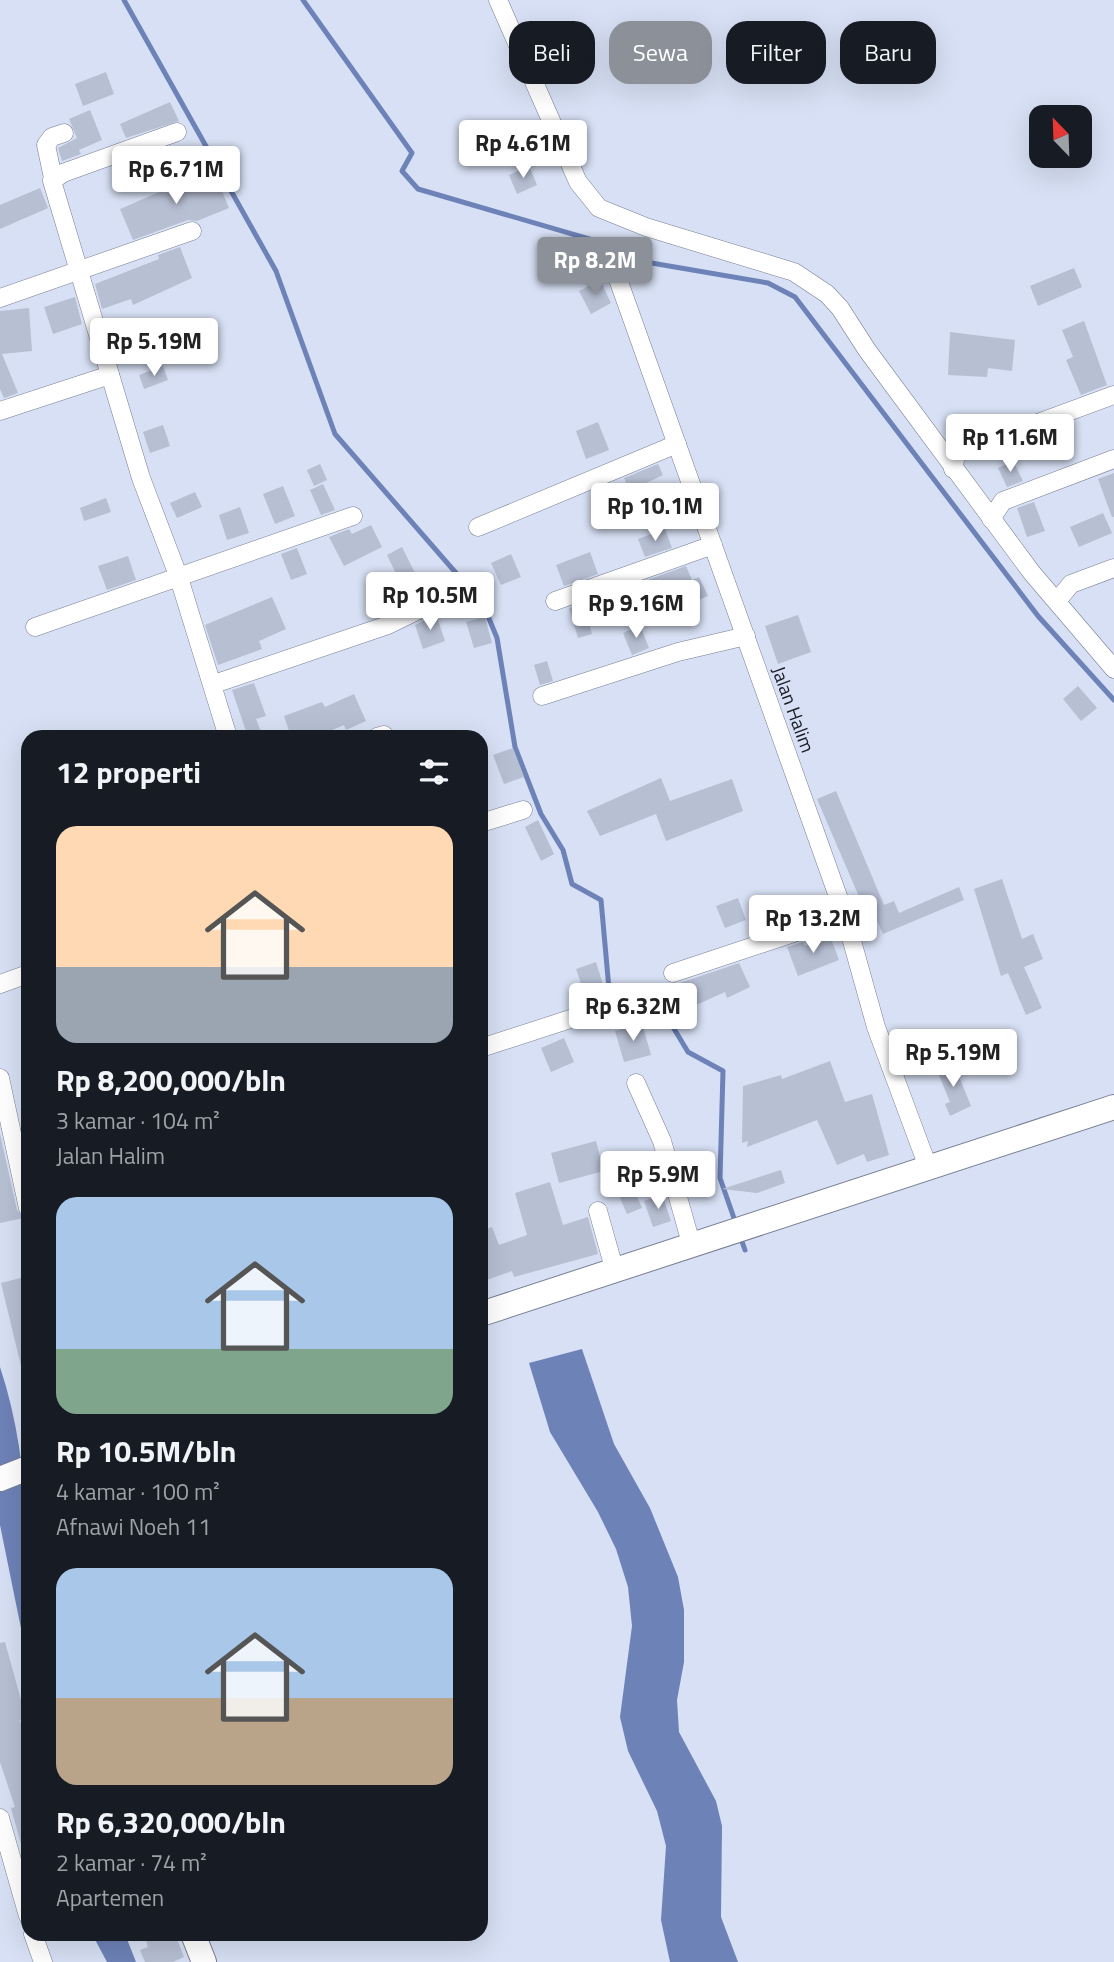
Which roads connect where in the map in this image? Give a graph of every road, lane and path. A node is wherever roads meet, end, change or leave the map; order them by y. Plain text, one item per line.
1 (498, 0) edge
2 (177, 132) dead end
3 (64, 133) dead end
4 (53, 178) junction
5 (192, 231) dead end
6 (614, 268) dead end
7 (80, 272) junction
8 (0, 298) edge
9 (110, 375) junction
10 (1114, 395) edge
11 (0, 411) edge
12 (677, 444) junction
13 (1114, 459) edge
14 (953, 469) junction
15 (353, 516) dead end
16 (991, 519) junction
17 (478, 527) dead end
18 (713, 545) junction
19 (1114, 568) edge
20 (179, 578) junction
21 (555, 601) dead end
22 (1057, 601) junction
23 (460, 607) dead end
24 (35, 627) dead end
25 (746, 636) junction
26 (1114, 669) edge
27 (214, 684) junction
28 (542, 696) dead end
29 (226, 730) edge
30 (523, 810) dead end
31 (488, 821) edge
32 (845, 916) junction
33 (673, 974) dead end
34 (21, 976) edge
35 (0, 984) edge
36 (601, 1009) dead end
37 (488, 1046) edge
38 (0, 1078) edge
39 (636, 1083) dead end
40 (1114, 1107) edge
41 (928, 1167) junction
42 (21, 1176) edge
43 (598, 1211) dead end
44 (691, 1244) junction
45 (614, 1269) junction
46 (488, 1312) edge
47 (21, 1471) edge
48 (0, 1479) edge
49 (0, 1818) edge
50 (21, 1892) edge
51 (36, 1941) edge
52 (196, 1941) edge
53 (43, 1962) edge
54 (204, 1962) edge

1 - 14 street
2 - 4 street
3 - 4 street
4 - 7 street
5 - 7 street
6 - 12 street, Jalan Halim
7 - 8 street
7 - 9 street
9 - 11 street
9 - 20 street
10 - 14 street
12 - 17 street
12 - 18 street, Jalan Halim
13 - 16 street
14 - 16 street
15 - 20 street
16 - 22 street
18 - 21 street
18 - 25 street, Jalan Halim
19 - 22 street
20 - 24 street
20 - 27 street
22 - 26 street
23 - 27 street
25 - 28 street
25 - 32 street, Jalan Halim
27 - 29 street
30 - 31 street
32 - 33 street
32 - 41 street, Jalan Halim
34 - 35 street
36 - 37 street
38 - 42 street
39 - 44 street
40 - 41 main road
41 - 44 main road
43 - 45 street
44 - 45 main road
45 - 46 main road
47 - 48 main road
49 - 50 street
51 - 53 street
52 - 54 main road

